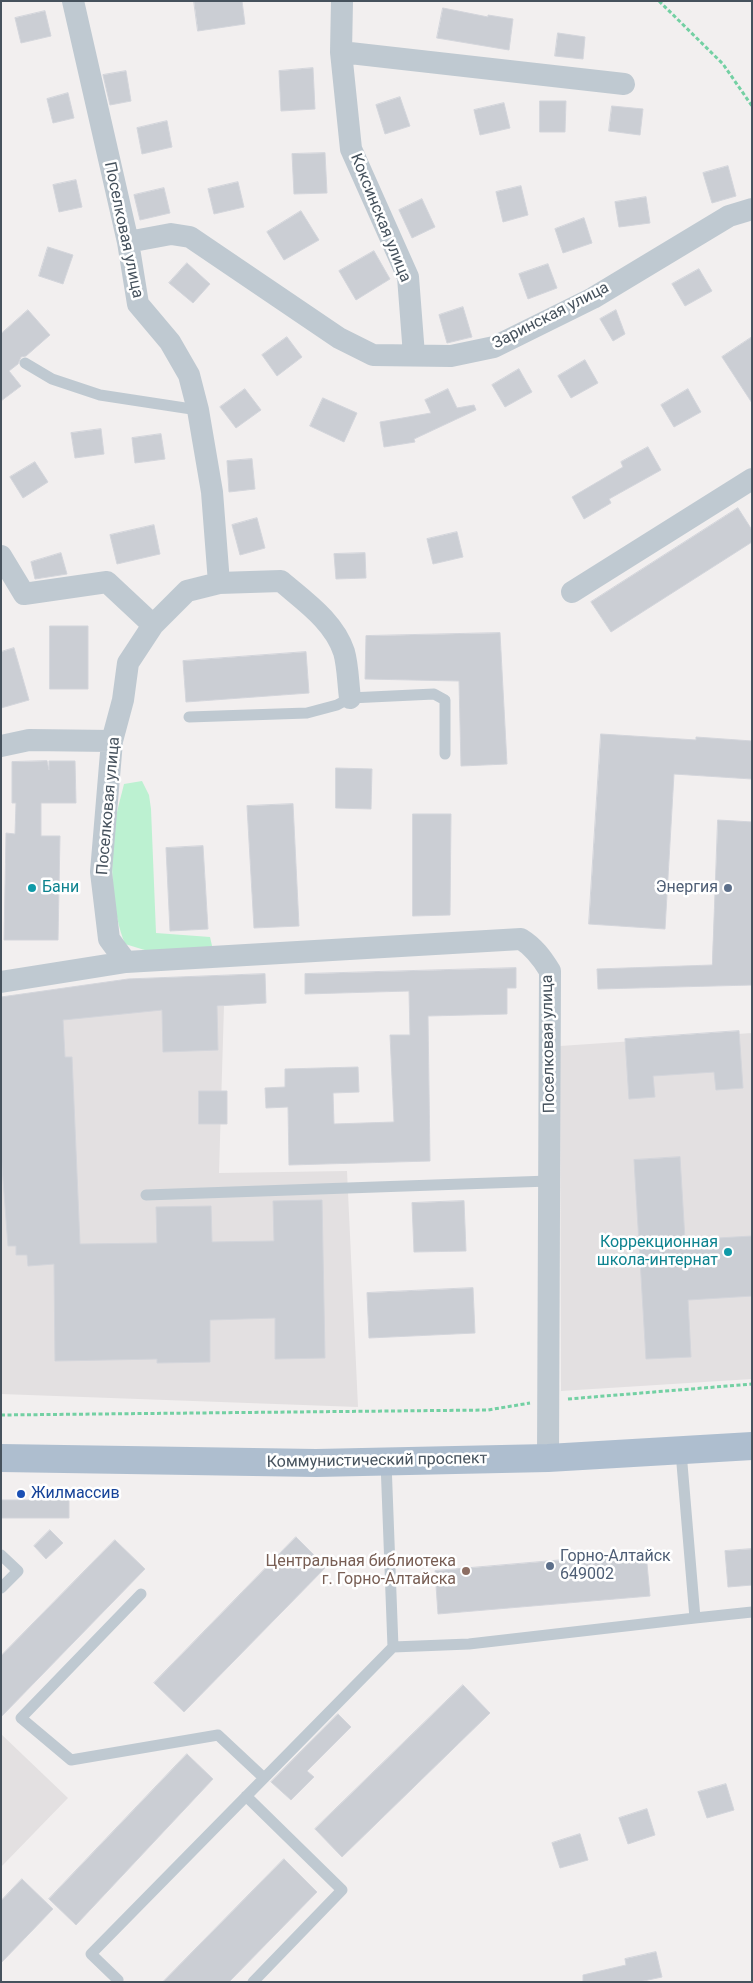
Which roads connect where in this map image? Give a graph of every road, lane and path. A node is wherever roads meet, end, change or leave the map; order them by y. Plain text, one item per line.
1 (73, 1) edge
2 (342, 1) edge
3 (660, 1) edge
4 (341, 52) junction
5 (624, 84) dead end
6 (752, 106) edge
7 (752, 209) edge
8 (128, 242) junction
9 (414, 355) junction
10 (25, 362) dead end
11 (198, 410) junction
12 (752, 479) edge
13 (1, 556) edge
14 (219, 583) junction
15 (572, 592) dead end
16 (153, 625) junction
17 (350, 698) junction
18 (189, 717) dead end
19 (112, 741) junction
20 (1, 746) edge
21 (445, 754) dead end
22 (126, 962) junction
23 (1, 982) edge
24 (549, 1181) junction
25 (146, 1195) dead end
26 (752, 1384) edge
27 (549, 1400) junction
28 (1, 1414) edge
29 (752, 1446) edge
30 (681, 1452) junction
31 (1, 1458) edge
32 (548, 1458) junction
33 (386, 1462) junction
34 (1, 1556) edge
35 (1, 1588) edge
36 (141, 1594) dead end
37 (752, 1612) edge
38 (695, 1618) junction
39 (393, 1647) junction
40 (264, 1778) junction
41 (246, 1796) junction
42 (117, 1982) edge
43 (253, 1982) edge

1 - 8 street, Поселковая улица
2 - 4 street, Коксинская улица
3 - 6 path
4 - 5 street
4 - 9 street, Коксинская улица
7 - 9 street, Заринская улица
8 - 9 street, Заринская улица
8 - 11 street, Поселковая улица
10 - 11 lane
11 - 14 street, Поселковая улица
12 - 15 street
13 - 16 street
14 - 16 street, Поселковая улица
14 - 17 street
16 - 19 street, Поселковая улица
17 - 18 lane
17 - 21 lane
19 - 20 street
19 - 22 street, Поселковая улица
22 - 23 street
22 - 24 street, Поселковая улица
24 - 25 lane
24 - 27 street, Поселковая улица
26 - 27 path
27 - 28 path
27 - 32 street, Поселковая улица
29 - 30 main road, Коммунистический проспект
30 - 32 main road, Коммунистический проспект
30 - 38 lane
31 - 33 main road, Коммунистический проспект
32 - 33 main road, Коммунистический проспект
33 - 39 lane
34 - 35 lane
36 - 40 lane
37 - 38 lane
38 - 39 lane
39 - 40 lane
40 - 41 lane
41 - 42 lane
41 - 43 lane

